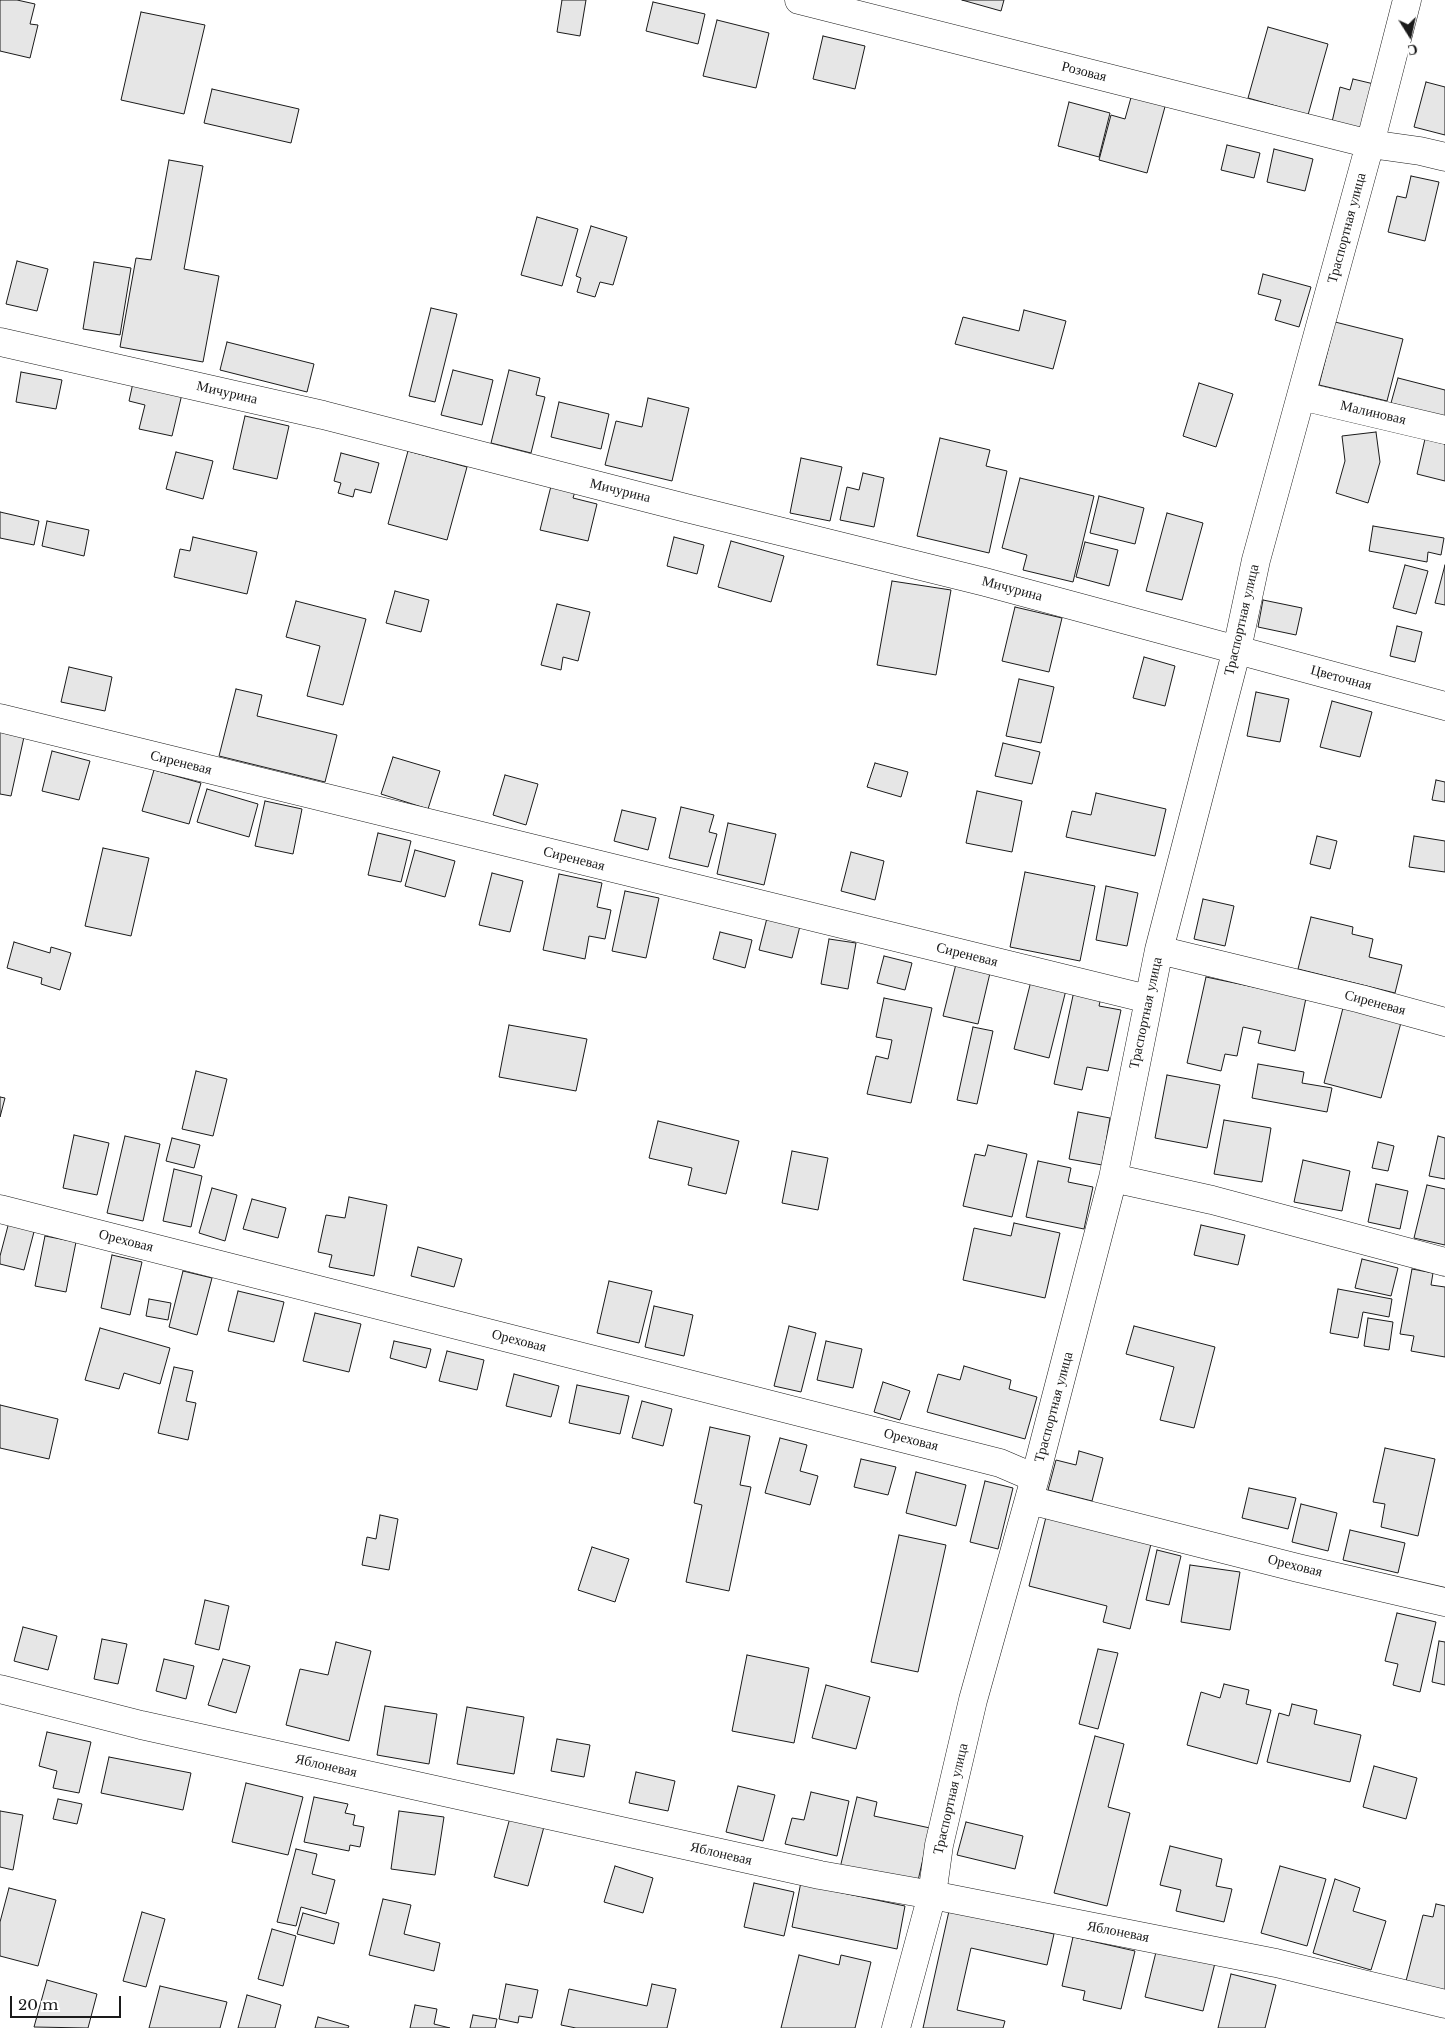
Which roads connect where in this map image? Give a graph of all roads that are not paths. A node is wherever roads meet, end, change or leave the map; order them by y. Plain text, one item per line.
1 (799, 0) edge
2 (1407, 0) edge
3 (1370, 144) junction
4 (1445, 157) edge
5 (0, 342) edge
6 (1301, 396) junction
7 (1445, 430) edge
8 (1237, 649) junction
9 (1445, 706) edge
10 (0, 718) edge
11 (1159, 950) junction
12 (1148, 999) junction
13 (1445, 1022) edge
14 (1113, 1178) junction
15 (0, 1209) edge
16 (1445, 1262) edge
17 (1032, 1489) junction
18 (1445, 1602) edge
19 (0, 1689) edge
20 (932, 1895) junction
21 (1445, 2004) edge
22 (896, 2028) edge

1 - 3 street, Розовая
2 - 3 street, Траспортная улица
3 - 4 street, Розовая
3 - 6 street, Траспортная улица
5 - 8 street, Мичурина
6 - 7 street, Малиновая
6 - 8 street, Траспортная улица
8 - 9 street, Цветочная
8 - 11 street, Траспортная улица
10 - 12 street, Сиреневая
11 - 12 street, Траспортная улица
11 - 13 street, Сиреневая
12 - 14 street, Траспортная улица
14 - 16 street
14 - 17 street, Траспортная улица
15 - 17 street, Ореховая
17 - 18 street, Ореховая
17 - 20 street, Траспортная улица
19 - 20 street, Яблоневая
20 - 21 street, Яблоневая
20 - 22 street, Траспортная улица

